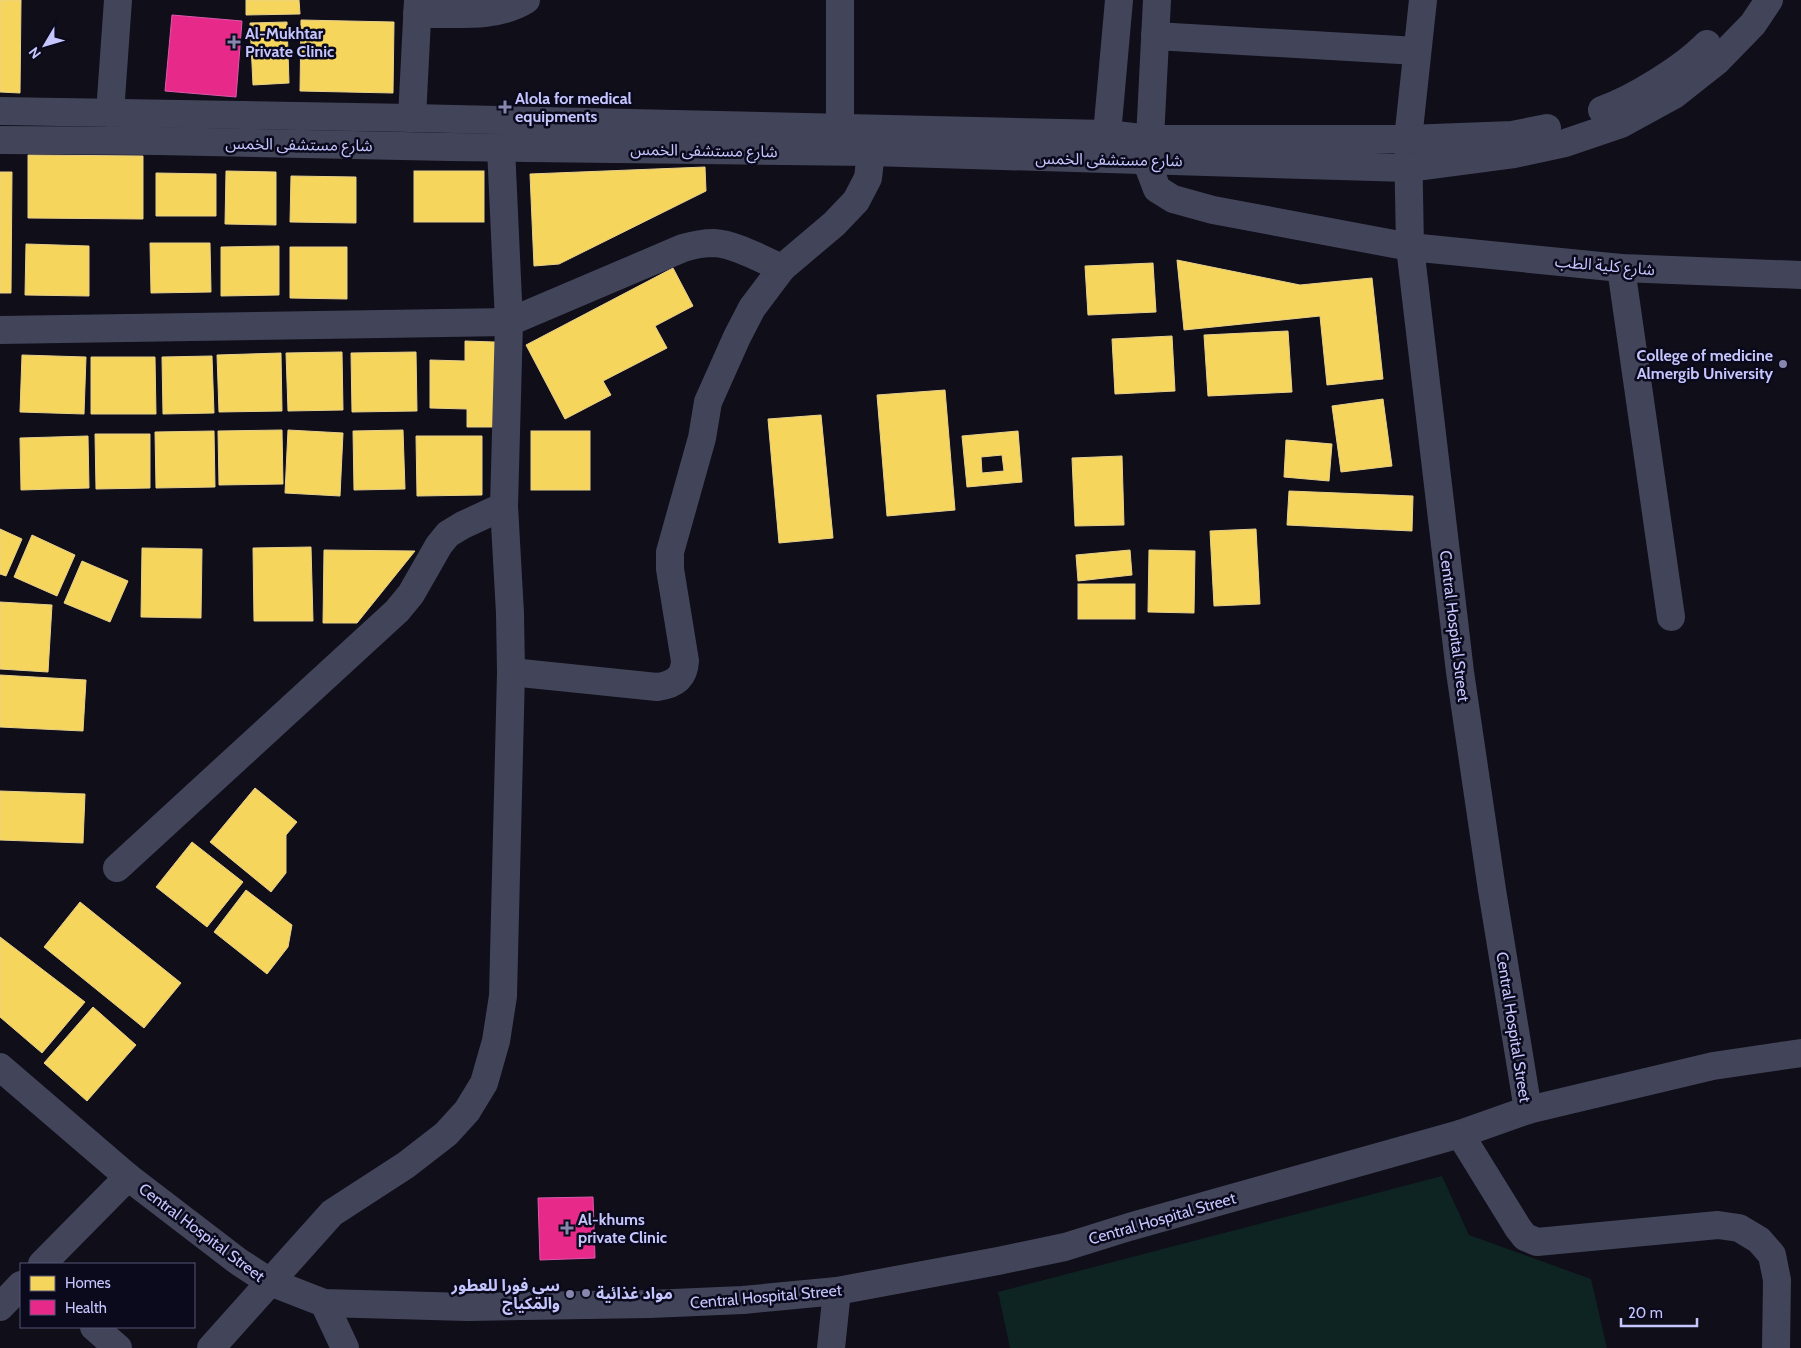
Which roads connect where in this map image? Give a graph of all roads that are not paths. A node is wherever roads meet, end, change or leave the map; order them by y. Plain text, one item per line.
1 (118, 0) edge
2 (526, 0) edge
3 (840, 0) edge
4 (1119, 0) edge
5 (1157, 0) edge
6 (1423, 0) edge
7 (1746, 0) edge
8 (1769, 0) edge
9 (418, 7) edge
10 (1155, 36) junction
11 (1417, 51) junction
12 (0, 111) edge
13 (110, 113) junction
14 (412, 118) junction
15 (840, 128) junction
16 (1408, 139) junction
17 (0, 140) edge
18 (1107, 147) junction
19 (501, 148) junction
20 (1148, 150) junction
21 (871, 152) junction
22 (1408, 168) junction
23 (1410, 247) junction
24 (782, 268) junction
25 (1621, 268) junction
26 (1801, 275) edge
27 (509, 322) junction
28 (0, 330) edge
29 (504, 506) junction
30 (1671, 617) dead end
31 (511, 672) junction
32 (117, 868) dead end
33 (1801, 1053) edge
34 (0, 1067) edge
35 (1528, 1110) junction
36 (1460, 1134) junction
37 (128, 1176) junction
38 (43, 1263) edge
39 (270, 1282) junction
40 (20, 1286) edge
41 (837, 1291) junction
42 (324, 1303) junction
43 (0, 1307) edge
44 (95, 1328) edge
45 (118, 1348) edge
46 (211, 1348) edge
47 (345, 1348) edge
48 (831, 1348) edge
49 (1776, 1348) edge

1 - 13 street
2 - 9 street
3 - 15 street
4 - 18 street
5 - 10 street
6 - 11 street, Central Hospital Street
7 - 16 street, شارع مستشفى الخمس
8 - 22 street, شارع مستشفى الخمس
9 - 14 street
10 - 11 street
10 - 20 street
11 - 16 street, Central Hospital Street
12 - 13 street, شارع مستشفى الخمس
13 - 14 street, شارع مستشفى الخمس
14 - 15 street, شارع مستشفى الخمس
15 - 18 street, شارع مستشفى الخمس
16 - 20 street, شارع مستشفى الخمس
16 - 22 street, Central Hospital Street
17 - 19 street, شارع مستشفى الخمس
18 - 20 street, شارع مستشفى الخمس
18 - 21 street, شارع مستشفى الخمس
19 - 21 street, شارع مستشفى الخمس
19 - 27 street
20 - 22 street, شارع مستشفى الخمس
20 - 23 street, شارع كلية الطب
21 - 24 street
22 - 23 street, Central Hospital Street
23 - 25 street, شارع كلية الطب
23 - 35 street, Central Hospital Street
24 - 27 street
24 - 31 street
25 - 26 street, شارع كلية الطب
25 - 30 street
27 - 28 street
27 - 29 street
29 - 31 street
29 - 32 street
31 - 39 street
33 - 35 street, Central Hospital Street
34 - 37 street, Central Hospital Street
35 - 36 street, Central Hospital Street
36 - 41 street, Central Hospital Street
36 - 49 street
37 - 38 street
37 - 39 street, Central Hospital Street
39 - 42 street, Central Hospital Street
39 - 46 street
40 - 43 street
41 - 42 street, Central Hospital Street
41 - 48 street
42 - 47 street
44 - 45 street

